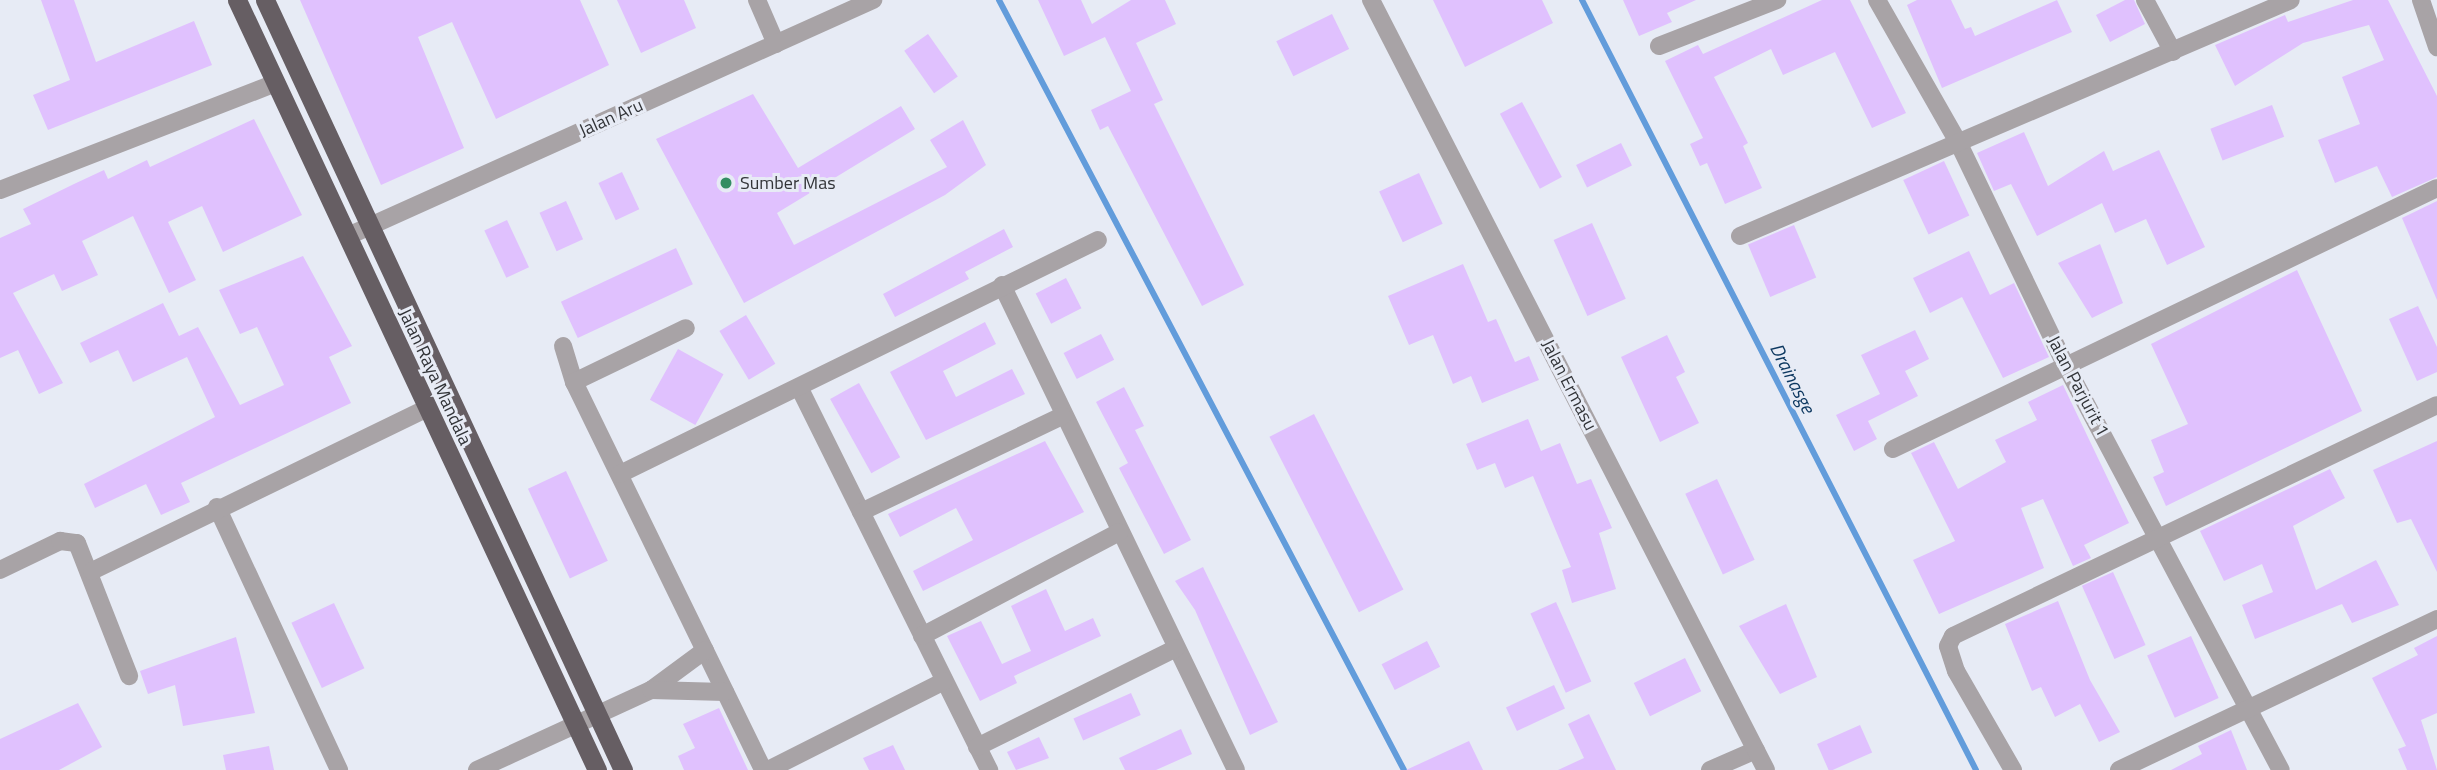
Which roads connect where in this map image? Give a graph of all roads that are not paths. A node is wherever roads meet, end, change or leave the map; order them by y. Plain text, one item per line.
1 (237, 0) edge
2 (265, 0) edge
3 (757, 0) edge
4 (873, 0) edge
5 (1371, 0) edge
6 (1777, 0) edge
7 (1877, 0) edge
8 (2145, 0) edge
9 (2291, 0) edge
10 (2421, 0) edge
11 (776, 44) junction
12 (1659, 46) dead end
13 (2437, 47) edge
14 (2174, 52) junction
15 (276, 83) junction
16 (1959, 144) junction
17 (2437, 188) edge
18 (0, 190) edge
19 (372, 225) junction
20 (348, 236) junction
21 (1740, 236) dead end
22 (1098, 240) dead end
23 (1002, 285) junction
24 (686, 328) dead end
25 (563, 346) dead end
26 (2067, 368) junction
27 (574, 382) junction
28 (799, 387) junction
29 (2437, 405) edge
30 (426, 409) junction
31 (1062, 416) junction
32 (1893, 449) dead end
33 (620, 474) junction
34 (217, 507) junction
35 (861, 512) junction
36 (1119, 533) junction
37 (2159, 537) junction
38 (0, 570) edge
39 (92, 570) junction
40 (2437, 619) edge
41 (922, 636) junction
42 (1175, 648) junction
43 (705, 650) junction
44 (129, 676) dead end
45 (944, 681) junction
46 (652, 690) junction
47 (725, 692) junction
48 (2248, 708) junction
49 (597, 716) junction
50 (577, 726) junction
51 (977, 747) junction
52 (1756, 750) junction
53 (1231, 768) edge
54 (339, 770) edge
55 (477, 770) edge
56 (597, 770) edge
57 (623, 770) edge
58 (766, 770) edge
59 (989, 770) edge
60 (1710, 770) edge
61 (1766, 770) edge
62 (2013, 770) edge
63 (2119, 770) edge
64 (2281, 770) edge

1 - 15 highway, Jalan Raya Mandala
2 - 19 highway, Jalan Raya Mandala
3 - 11 street
4 - 11 street, Jalan Aru
5 - 52 street, Jalan Ermasu
6 - 12 street
7 - 16 street, Jalan Parjurit 1
8 - 14 street
9 - 14 street
10 - 13 street
11 - 19 street, Jalan Aru
14 - 16 street
15 - 18 street
15 - 20 highway, Jalan Raya Mandala
16 - 21 street
16 - 26 street, Jalan Parjurit 1
17 - 26 street
19 - 20 street, Jalan Aru
19 - 49 highway, Jalan Raya Mandala
20 - 30 highway, Jalan Raya Mandala
22 - 23 street
23 - 28 street
23 - 31 street
24 - 27 street
25 - 27 street
26 - 32 street
26 - 37 street, Jalan Parjurit 1
27 - 33 street
28 - 33 street
28 - 35 street
29 - 37 street
30 - 34 street
30 - 50 highway, Jalan Raya Mandala
31 - 35 street
31 - 36 street
33 - 43 street
34 - 39 street
34 - 54 street
35 - 41 street
36 - 41 street
36 - 42 street
37 - 48 street, Jalan Parjurit 1
37 - 62 street
38 - 39 street
39 - 44 street
40 - 48 street
41 - 45 street
42 - 51 street
42 - 53 street
43 - 46 street
43 - 47 street
45 - 51 street
45 - 58 street
46 - 47 street
46 - 49 street
47 - 58 street
48 - 63 street
48 - 64 street, Jalan Parjurit 1
49 - 50 street
49 - 57 highway, Jalan Raya Mandala
50 - 55 street
50 - 56 highway, Jalan Raya Mandala
51 - 59 street
52 - 60 street
52 - 61 street, Jalan Ermasu

